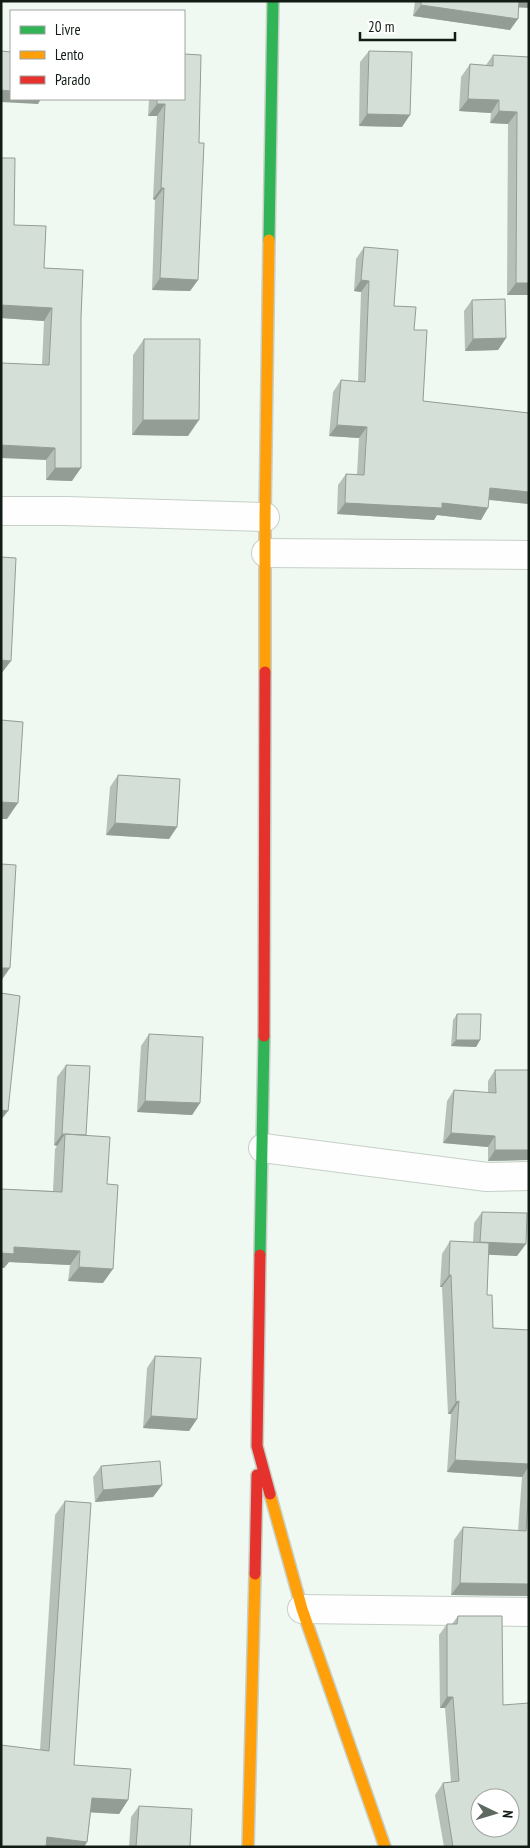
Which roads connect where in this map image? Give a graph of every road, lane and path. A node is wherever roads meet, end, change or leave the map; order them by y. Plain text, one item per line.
1 (273, 1) edge
2 (1, 511) edge
3 (265, 517) junction
4 (266, 553) junction
5 (529, 555) edge
6 (263, 1148) junction
7 (529, 1176) edge
8 (257, 1446) junction
9 (302, 1609) junction
10 (529, 1612) edge
11 (248, 1847) edge
12 (385, 1847) edge

1 - 3 street
2 - 3 street
3 - 4 street
4 - 5 street
4 - 6 street
6 - 7 street
6 - 8 street
8 - 9 street
8 - 11 street
9 - 10 street
9 - 12 street

